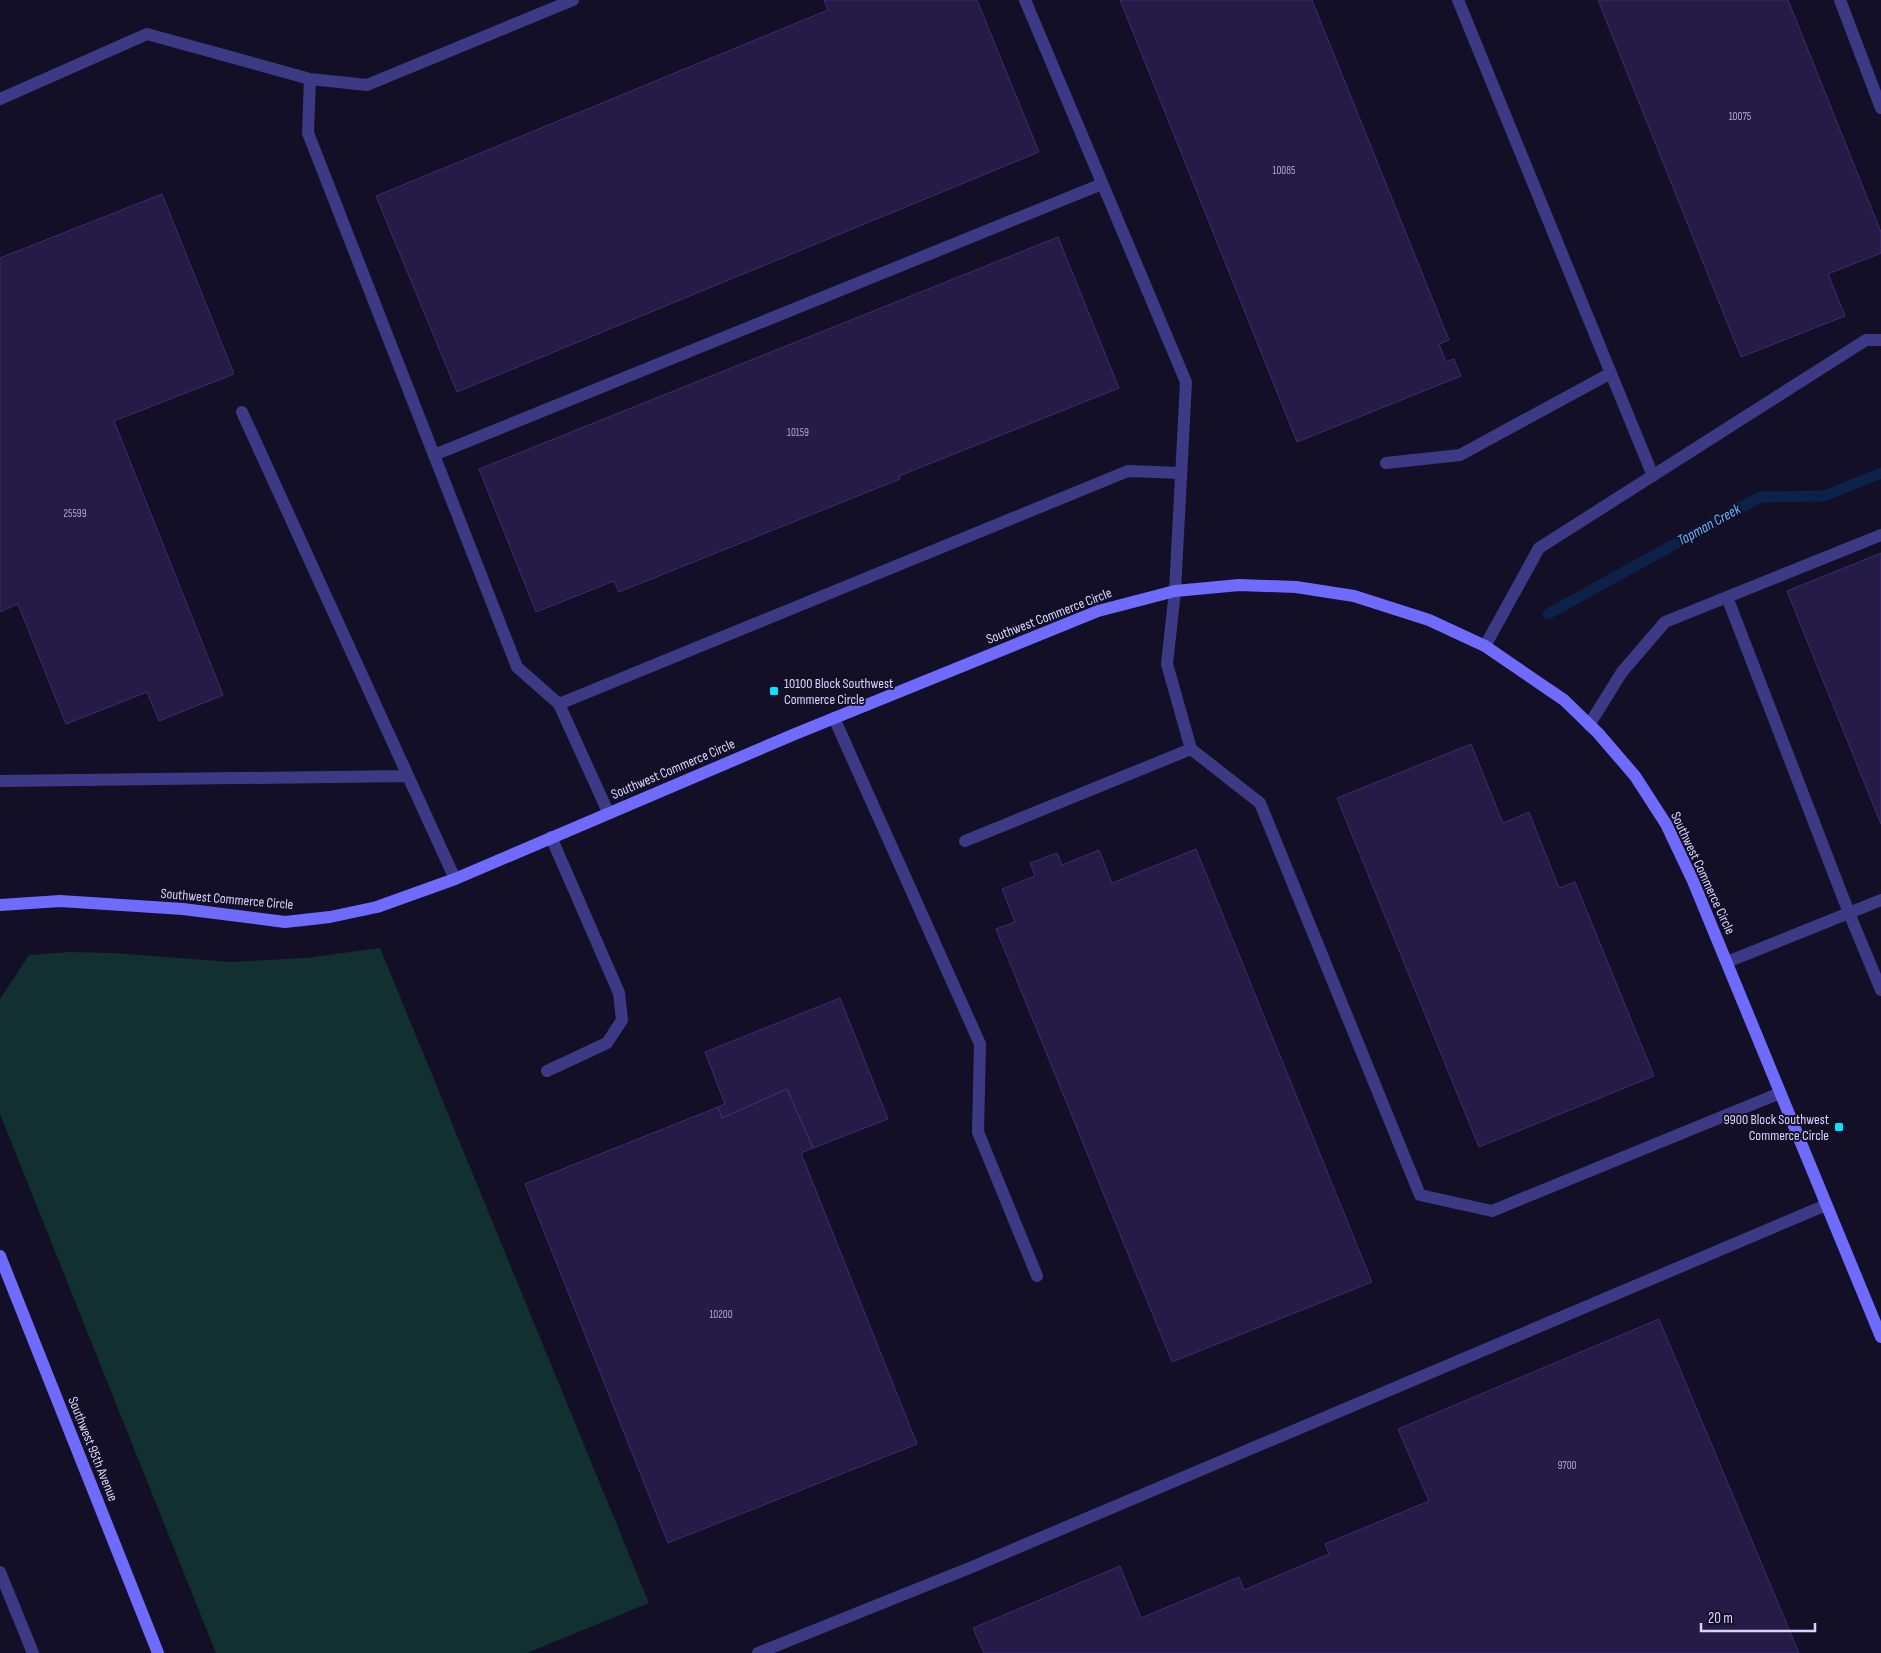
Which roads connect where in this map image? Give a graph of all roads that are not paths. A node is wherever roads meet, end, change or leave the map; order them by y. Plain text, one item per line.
1 (573, 0) edge
2 (1025, 0) edge
3 (1458, 0) edge
4 (1840, 0) edge
5 (310, 78) junction
6 (0, 99) edge
7 (1881, 108) edge
8 (1102, 184) junction
9 (1881, 340) edge
10 (1611, 373) junction
11 (242, 412) dead end
12 (434, 455) junction
13 (1386, 463) dead end
14 (1181, 473) junction
15 (1653, 476) junction
16 (1881, 534) edge
17 (1175, 591) junction
18 (1727, 597) junction
19 (1486, 646) junction
20 (560, 704) junction
21 (834, 718) junction
22 (1590, 725) junction
23 (1191, 750) junction
24 (408, 776) junction
25 (0, 781) edge
26 (608, 812) junction
27 (551, 837) junction
28 (965, 841) dead end
29 (455, 879) junction
30 (1881, 900) edge
31 (0, 905) edge
32 (1849, 913) junction
33 (1727, 962) junction
34 (1881, 990) edge
35 (546, 1071) dead end
36 (1780, 1093) junction
37 (1826, 1205) junction
38 (0, 1256) edge
39 (1037, 1276) dead end
40 (1877, 1316) edge
41 (1881, 1337) edge
42 (0, 1572) edge
43 (33, 1653) edge
44 (158, 1653) edge
45 (758, 1653) edge

1 - 5 lane
2 - 8 lane
3 - 10 lane
4 - 7 lane
5 - 6 lane
5 - 12 lane
8 - 12 lane
8 - 14 lane
9 - 15 lane
10 - 13 lane
10 - 15 lane
11 - 24 lane
12 - 20 lane
14 - 17 lane
14 - 20 lane
15 - 19 lane
16 - 18 lane
17 - 19 street, Southwest Commerce Circle
17 - 21 street, Southwest Commerce Circle
17 - 23 lane
18 - 22 lane
18 - 32 lane
19 - 22 street, Southwest Commerce Circle
20 - 26 lane
21 - 26 street, Southwest Commerce Circle
21 - 39 lane
22 - 33 street, Southwest Commerce Circle
23 - 28 lane
23 - 36 lane
24 - 25 lane
24 - 29 lane
26 - 27 street, Southwest Commerce Circle
27 - 29 street, Southwest Commerce Circle
27 - 35 lane
29 - 31 street, Southwest Commerce Circle
30 - 32 lane
32 - 33 lane
32 - 34 lane
33 - 36 street, Southwest Commerce Circle
36 - 37 street, Southwest Commerce Circle
37 - 40 street, Southwest Commerce Circle
37 - 45 lane
38 - 44 street, Southwest 95th Avenue
40 - 41 street, Southwest Commerce Circle
42 - 43 lane

